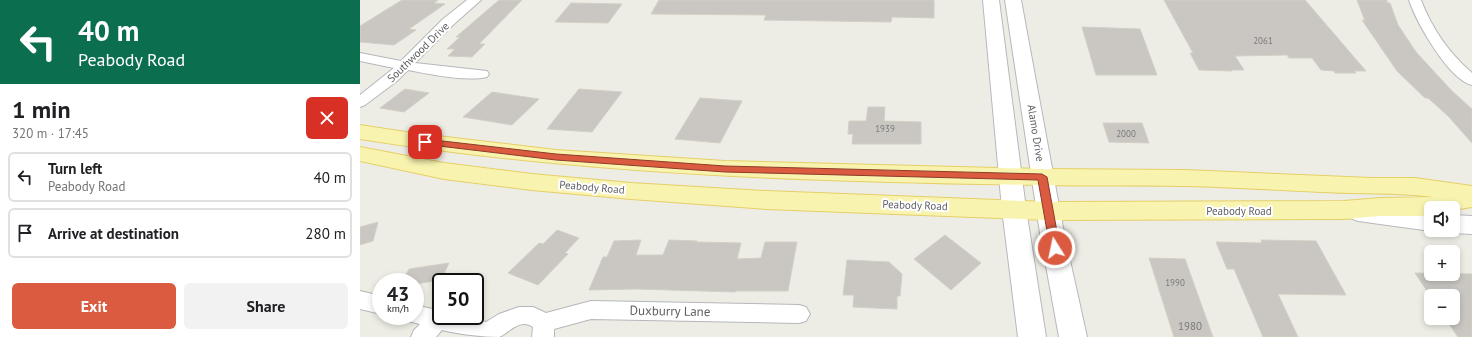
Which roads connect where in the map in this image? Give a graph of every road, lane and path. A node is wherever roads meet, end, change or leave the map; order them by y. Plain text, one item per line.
1 (475, 0) edge
2 (991, 0) edge
3 (1013, 0) edge
4 (1416, 0) edge
5 (360, 57) edge
6 (406, 65) junction
7 (482, 74) dead end
8 (1472, 81) edge
9 (360, 102) edge
10 (360, 132) edge
11 (360, 154) edge
12 (1011, 176) junction
13 (1042, 177) junction
14 (1472, 194) edge
15 (1472, 198) edge
16 (1014, 209) junction
17 (1344, 210) junction
18 (1048, 211) junction
19 (1424, 221) edge
20 (1460, 224) edge
21 (1472, 225) edge
22 (360, 300) edge
23 (372, 303) edge
24 (798, 314) dead end
25 (433, 325) edge
26 (455, 325) edge
27 (543, 330) edge
28 (488, 335) edge
29 (422, 337) edge
30 (1032, 337) edge
31 (1073, 337) edge

1 - 6 street, Southwood Drive
2 - 12 main road
3 - 13 main road, Alamo Drive
4 - 8 street
5 - 6 street
6 - 7 street
6 - 9 street, Southwood Drive
10 - 12 main road
11 - 16 main road, Peabody Road
12 - 13 main road
12 - 16 main road
13 - 14 main road
13 - 18 main road, Alamo Drive
15 - 17 main road, Peabody Road
16 - 18 main road, Peabody Road
16 - 30 main road
17 - 18 main road, Peabody Road
17 - 19 main road
18 - 31 main road, Alamo Drive
20 - 21 main road
22 - 23 street
24 - 27 street, Duxburry Lane
25 - 29 street
26 - 28 street
27 - 28 street

